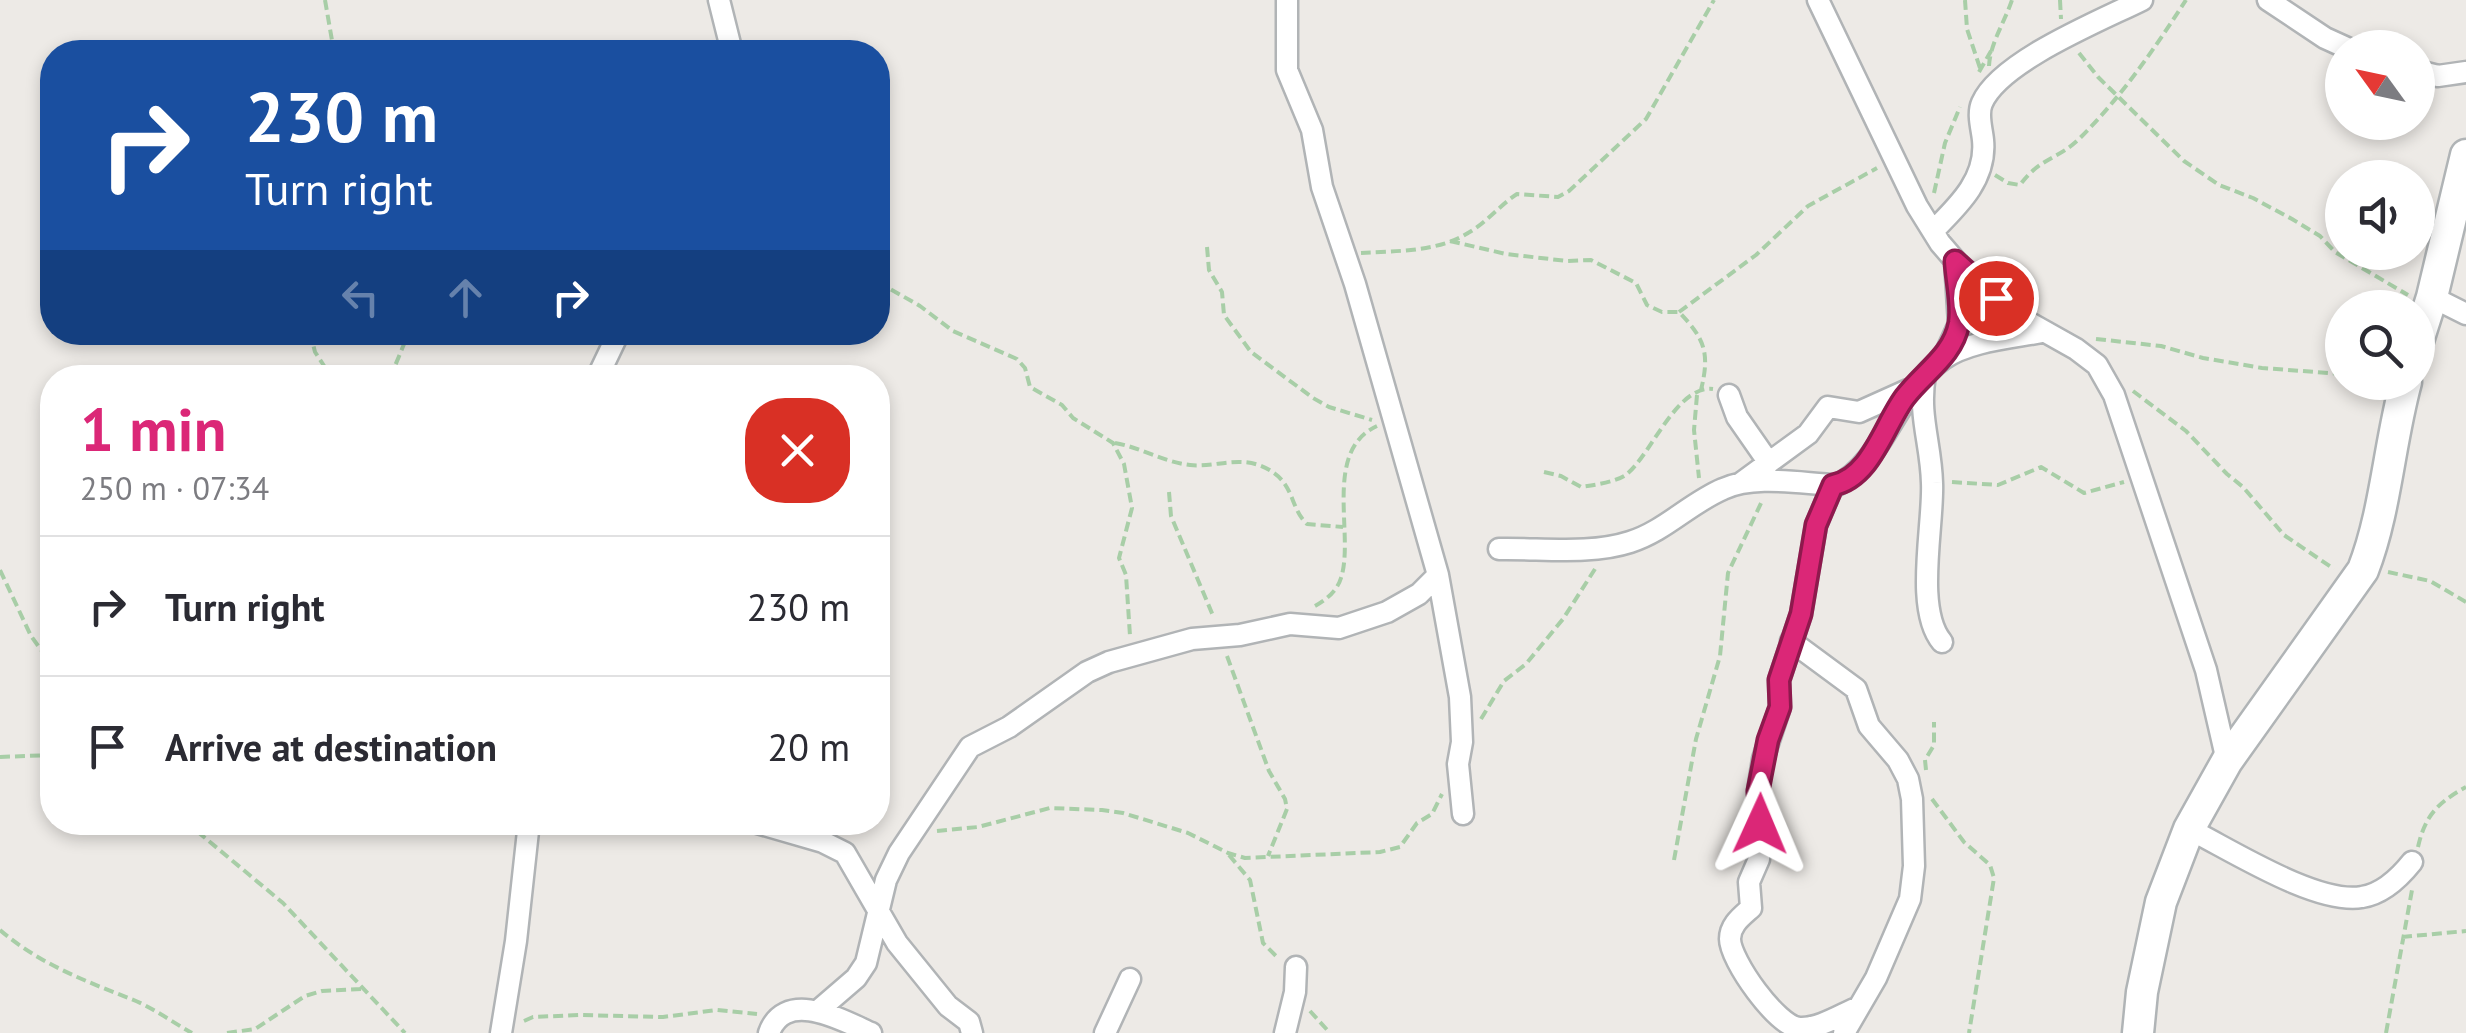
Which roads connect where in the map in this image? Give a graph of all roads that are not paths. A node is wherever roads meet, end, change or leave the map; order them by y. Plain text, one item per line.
1 (720, 0) edge
2 (1287, 0) edge
3 (1818, 0) edge
4 (2142, 0) edge
5 (2268, 0) edge
6 (2325, 36) edge
7 (729, 40) edge
8 (2466, 72) edge
9 (2435, 75) edge
10 (2466, 155) edge
11 (1928, 224) junction
12 (1955, 261) junction
13 (2434, 290) edge
14 (2435, 298) edge
15 (2466, 314) edge
16 (2042, 332) junction
17 (1943, 359) junction
18 (1919, 382) junction
19 (1729, 394) road end
20 (2401, 400) edge
21 (1770, 473) junction
22 (1833, 485) junction
23 (1500, 549) dead end
24 (1438, 574) junction
25 (1791, 641) junction
26 (1942, 642) dead end
27 (2227, 761) junction
28 (1463, 814) dead end
29 (2189, 829) junction
30 (528, 835) edge
31 (799, 835) edge
32 (2412, 862) road end
33 (877, 909) junction
34 (1296, 967) road end
35 (1130, 979) dead end
36 (1859, 1007) junction
37 (820, 1010) junction
38 (501, 1033) edge
39 (769, 1033) edge
40 (871, 1033) edge
41 (972, 1033) edge
42 (1105, 1033) edge
43 (1285, 1033) edge
44 (1844, 1033) edge
45 (2138, 1033) edge

1 - 7 street
2 - 24 street
3 - 11 street
4 - 11 street
5 - 6 street
8 - 9 street
10 - 13 street
11 - 12 street
12 - 16 street
12 - 17 street
14 - 15 street
16 - 17 street
16 - 27 street
17 - 18 street
18 - 21 street
18 - 22 street
18 - 26 street
19 - 21 street
20 - 27 street
21 - 22 street
21 - 23 street
22 - 25 street
24 - 28 street
24 - 33 street
25 - 36 street
25 - 36 street
27 - 29 street
29 - 32 street
29 - 45 street
30 - 38 street
31 - 33 street
33 - 37 street
33 - 41 street
34 - 43 street
35 - 42 street
36 - 44 street
37 - 39 street
37 - 40 street

